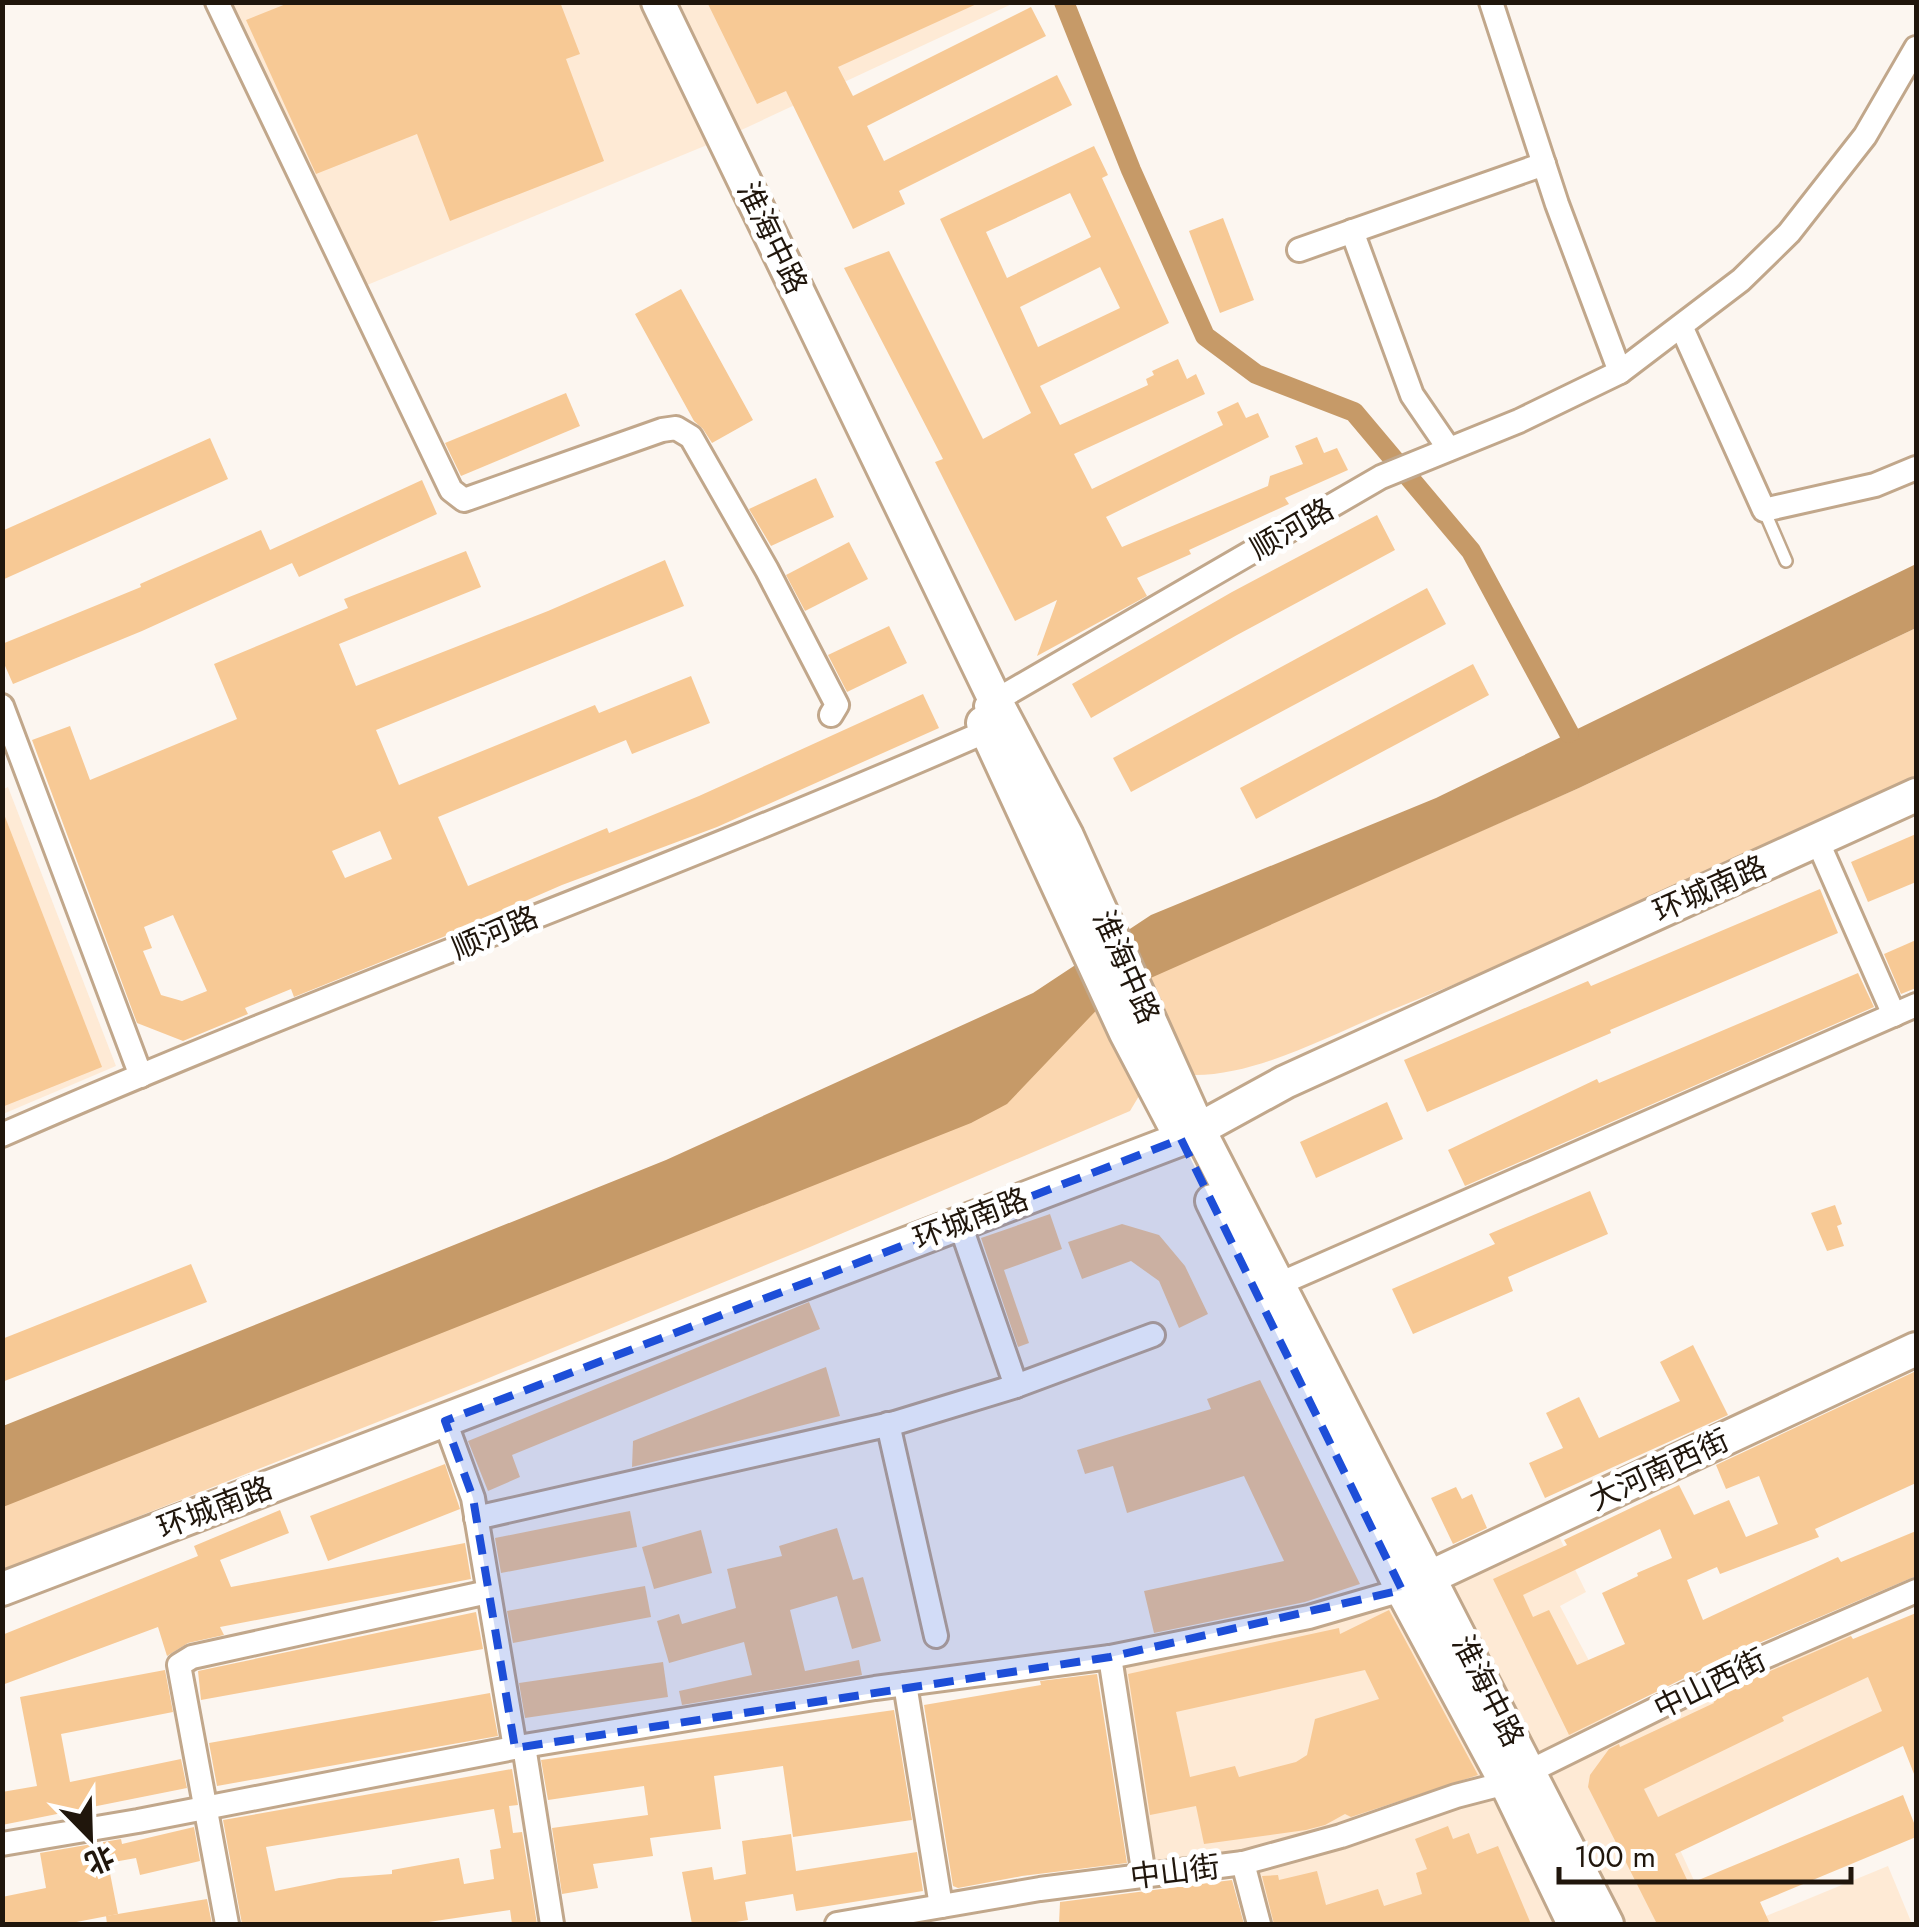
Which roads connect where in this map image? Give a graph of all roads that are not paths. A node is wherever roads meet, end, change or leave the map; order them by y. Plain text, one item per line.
1 (217, 2) edge
2 (636, 2) edge
3 (658, 2) edge
4 (1491, 2) edge
5 (1916, 48) edge
6 (1544, 164) junction
7 (1352, 231) junction
8 (1299, 250) dead end
9 (1681, 326) junction
10 (1620, 372) junction
11 (1444, 451) junction
12 (1916, 468) edge
13 (1764, 510) junction
14 (1786, 561) dead end
15 (2, 706) edge
16 (986, 714) junction
17 (832, 715) dead end
18 (1916, 794) edge
19 (1817, 840) junction
20 (1916, 1005) edge
21 (1894, 1015) junction
22 (141, 1076) junction
23 (1190, 1134) junction
24 (2, 1135) edge
25 (960, 1224) junction
26 (1279, 1284) junction
27 (1152, 1335) dead end
28 (1916, 1350) edge
29 (1016, 1386) junction
30 (445, 1420) junction
31 (888, 1424) junction
32 (476, 1518) junction
33 (1416, 1583) junction
34 (2, 1589) edge
35 (1916, 1591) edge
36 (488, 1592) junction
37 (936, 1636) dead end
38 (1110, 1657) junction
39 (904, 1684) junction
40 (520, 1747) junction
41 (1518, 1777) junction
42 (206, 1808) junction
43 (2, 1844) edge
44 (1243, 1863) junction
45 (1144, 1876) junction
46 (941, 1906) junction
47 (227, 1924) edge
48 (552, 1924) edge
49 (837, 1924) edge
50 (1259, 1924) edge
51 (1574, 1924) edge
52 (1607, 1924) edge

1 - 17 street
2 - 16 main road, 淮海中路
3 - 16 main road, 淮海中路
4 - 6 street
5 - 9 street, 顺河路
6 - 7 street
6 - 10 street
7 - 8 street
7 - 11 street
9 - 10 street, 顺河路
9 - 13 street
10 - 11 street, 顺河路
11 - 16 street, 顺河路
12 - 13 street
13 - 14 lane
15 - 22 street
16 - 22 street, 顺河路
16 - 23 main road, 淮海中路
18 - 19 main road, 环城南路
19 - 21 street
19 - 23 main road, 环城南路
20 - 21 street
21 - 26 street
22 - 24 street, 顺河路
23 - 25 main road, 环城南路
23 - 26 main road, 淮海中路
23 - 33 main road, 淮海中路
25 - 29 street
25 - 30 main road, 环城南路
26 - 33 main road, 淮海中路
27 - 29 street
28 - 33 main road, 大河南西街
29 - 31 street
30 - 32 street
30 - 34 main road, 环城南路
31 - 32 street
31 - 37 street
32 - 36 street
33 - 38 street
33 - 41 main road, 淮海中路
35 - 41 street, 中山西街
36 - 40 street
36 - 42 street
38 - 39 street
38 - 45 street
39 - 40 street
39 - 46 street
40 - 42 street
40 - 48 street
41 - 44 street, 中山街
41 - 51 main road, 淮海中路
41 - 52 main road, 淮海中路
42 - 43 street
42 - 47 street
44 - 45 street, 中山街
44 - 50 street
45 - 46 street, 中山街
46 - 49 street, 中山街

